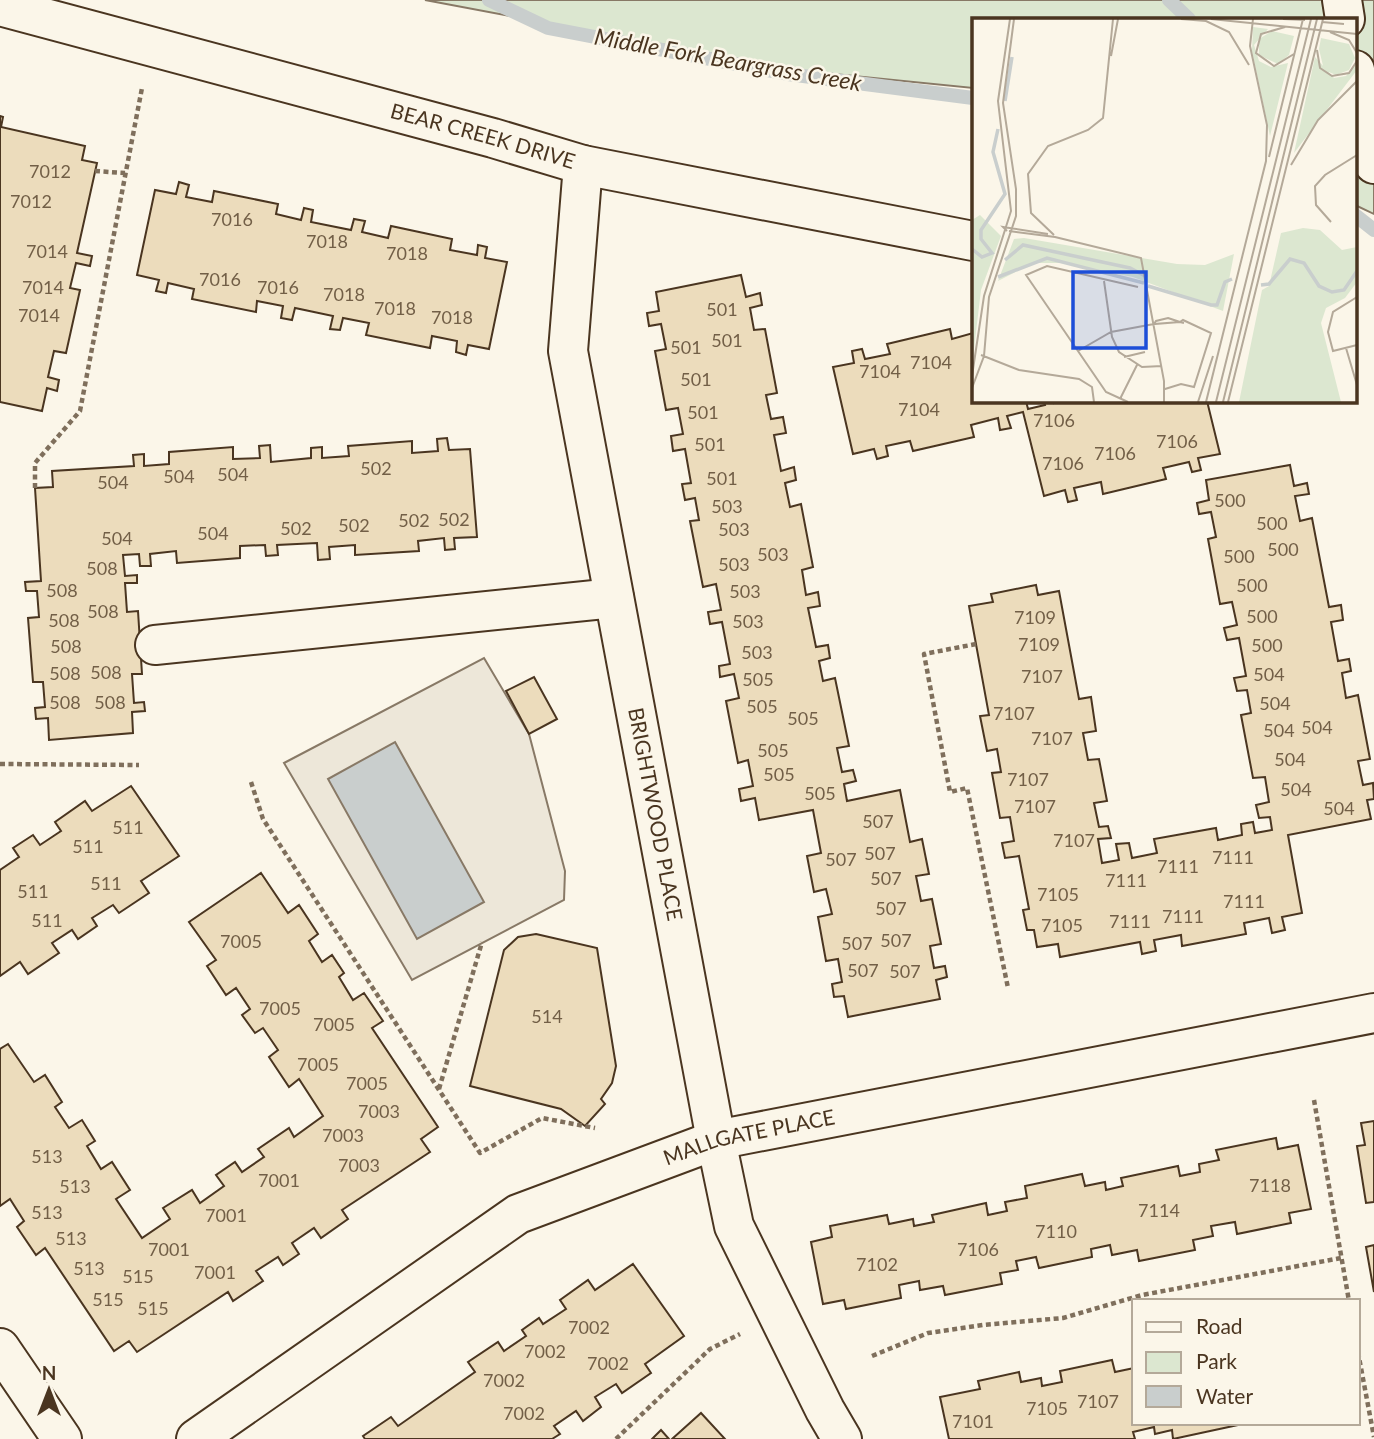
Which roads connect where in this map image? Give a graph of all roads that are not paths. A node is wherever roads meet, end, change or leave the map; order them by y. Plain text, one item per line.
1 (1342, 0) edge
2 (0, 6) edge
3 (1345, 18) edge
4 (1356, 75) edge
5 (1374, 164) edge
6 (583, 165) junction
7 (972, 242) edge
8 (614, 598) junction
9 (155, 645) dead end
10 (1374, 1013) edge
11 (716, 1140) junction
12 (0, 1348) edge
13 (62, 1439) edge
14 (196, 1439) edge
15 (842, 1439) edge

1 - 3 street
2 - 6 street, BEAR CREEK DRIVE
4 - 5 street
6 - 7 street, BEAR CREEK DRIVE
6 - 8 street, BRIGHTWOOD PLACE
8 - 9 street
8 - 11 street, BRIGHTWOOD PLACE
10 - 11 street, MALLGATE PLACE
11 - 14 street, MALLGATE PLACE
11 - 15 street, BRIGHTWOOD PLACE
12 - 13 street

